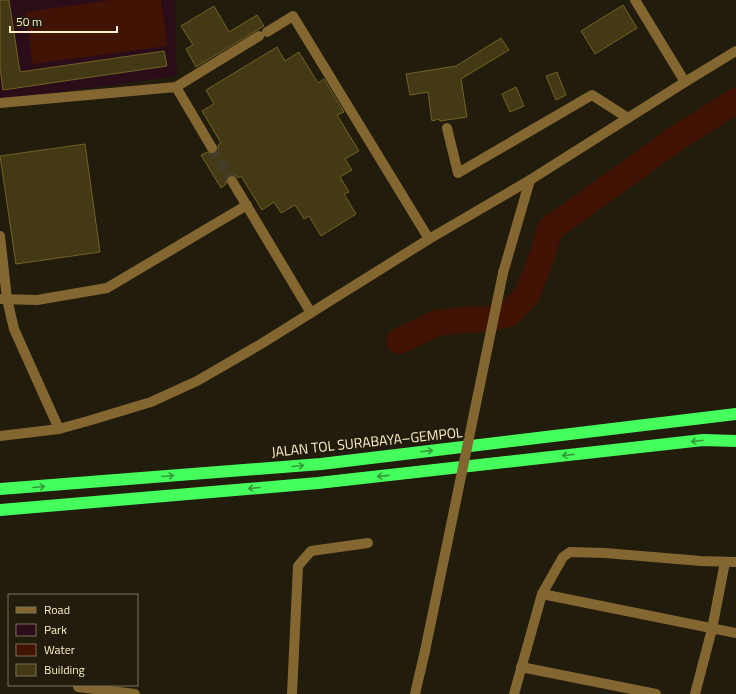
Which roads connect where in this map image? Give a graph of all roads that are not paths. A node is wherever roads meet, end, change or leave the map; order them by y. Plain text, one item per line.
1 (635, 0) edge
2 (736, 51) edge
3 (685, 82) junction
4 (176, 87) junction
5 (0, 103) edge
6 (628, 118) junction
7 (446, 128) dead end
8 (212, 148) tunnel mouth
9 (530, 180) junction
10 (232, 181) tunnel mouth
11 (247, 205) junction
12 (0, 236) edge
13 (429, 239) junction
14 (4, 299) edge
15 (311, 312) junction
16 (736, 414) edge
17 (59, 429) junction
18 (0, 436) edge
19 (736, 441) edge
20 (0, 489) edge
21 (0, 510) edge
22 (368, 543) dead end
23 (725, 562) junction
24 (736, 562) edge
25 (542, 594) junction
26 (712, 629) junction
27 (736, 634) edge
28 (521, 666) junction
29 (78, 687) dead end
30 (135, 694) edge
31 (292, 694) edge
32 (416, 694) edge
33 (514, 694) edge
34 (656, 694) edge
35 (695, 694) edge

1 - 3 lane
2 - 3 lane
3 - 6 lane
4 - 5 lane
4 - 8 lane
4 - 13 lane
6 - 7 lane
6 - 9 lane
9 - 13 lane
9 - 32 lane, bridge
10 - 11 lane
11 - 14 lane
11 - 15 lane
12 - 14 lane
13 - 15 lane
14 - 17 lane
15 - 17 lane
20 -> 16 highway, JALAN TOL SURABAYA–GEMPOL
17 - 18 lane
19 -> 21 highway
22 - 31 lane
23 - 24 lane
23 - 25 lane
23 - 26 lane
25 - 26 lane
25 - 28 lane
26 - 27 lane
26 - 35 lane
28 - 33 lane
28 - 34 lane
29 - 30 lane

